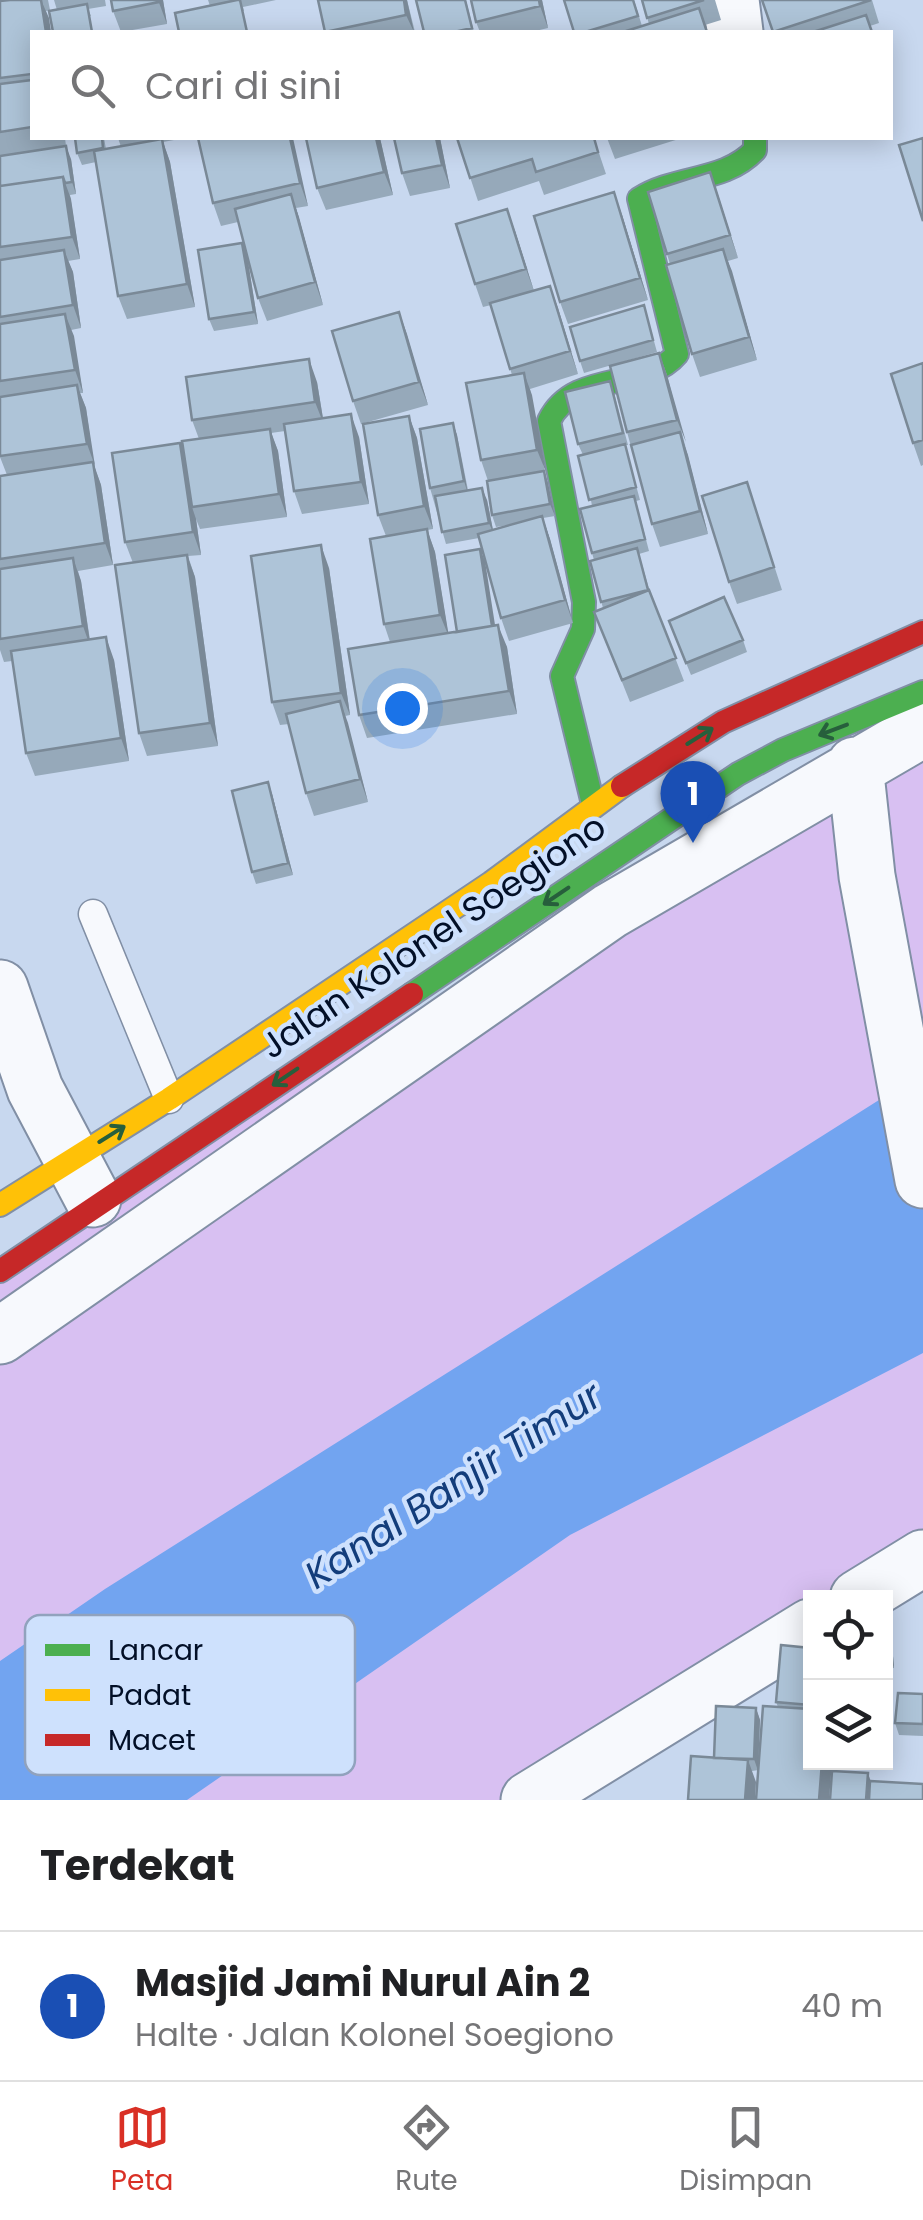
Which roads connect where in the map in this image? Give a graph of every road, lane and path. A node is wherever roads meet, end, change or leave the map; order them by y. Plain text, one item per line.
1 (731, 0) edge
2 (736, 30) edge
3 (754, 140) edge
4 (923, 632) edge
5 (912, 709) edge
6 (783, 750) junction
7 (855, 764) junction
8 (593, 804) junction
9 (94, 914) dead end
10 (0, 988) edge
11 (169, 1099) junction
12 (923, 1180) edge
13 (84, 1183) junction
14 (0, 1204) edge
15 (0, 1271) edge
16 (0, 1336) edge
17 (923, 1558) edge
18 (871, 1590) edge
19 (803, 1631) edge
20 (529, 1800) edge

1 - 2 street
3 - 8 main road
8 -> 4 main road, Jalan Kolonel Soegiono
5 -> 6 main road, Jalan Kolonel Soegiono
5 - 7 street
6 - 7 street
6 -> 13 main road, Jalan Kolonel Soegiono
7 - 12 street
7 - 16 street
8 - 11 main road, Jalan Kolonel Soegiono
9 - 11 lane
10 - 13 street
13 -> 11 main road, Jalan Kolonel Soegiono
13 - 14 main road, Jalan Kolonel Soegiono
13 - 15 main road, Jalan Kolonel Soegiono
17 - 18 street
19 - 20 street

